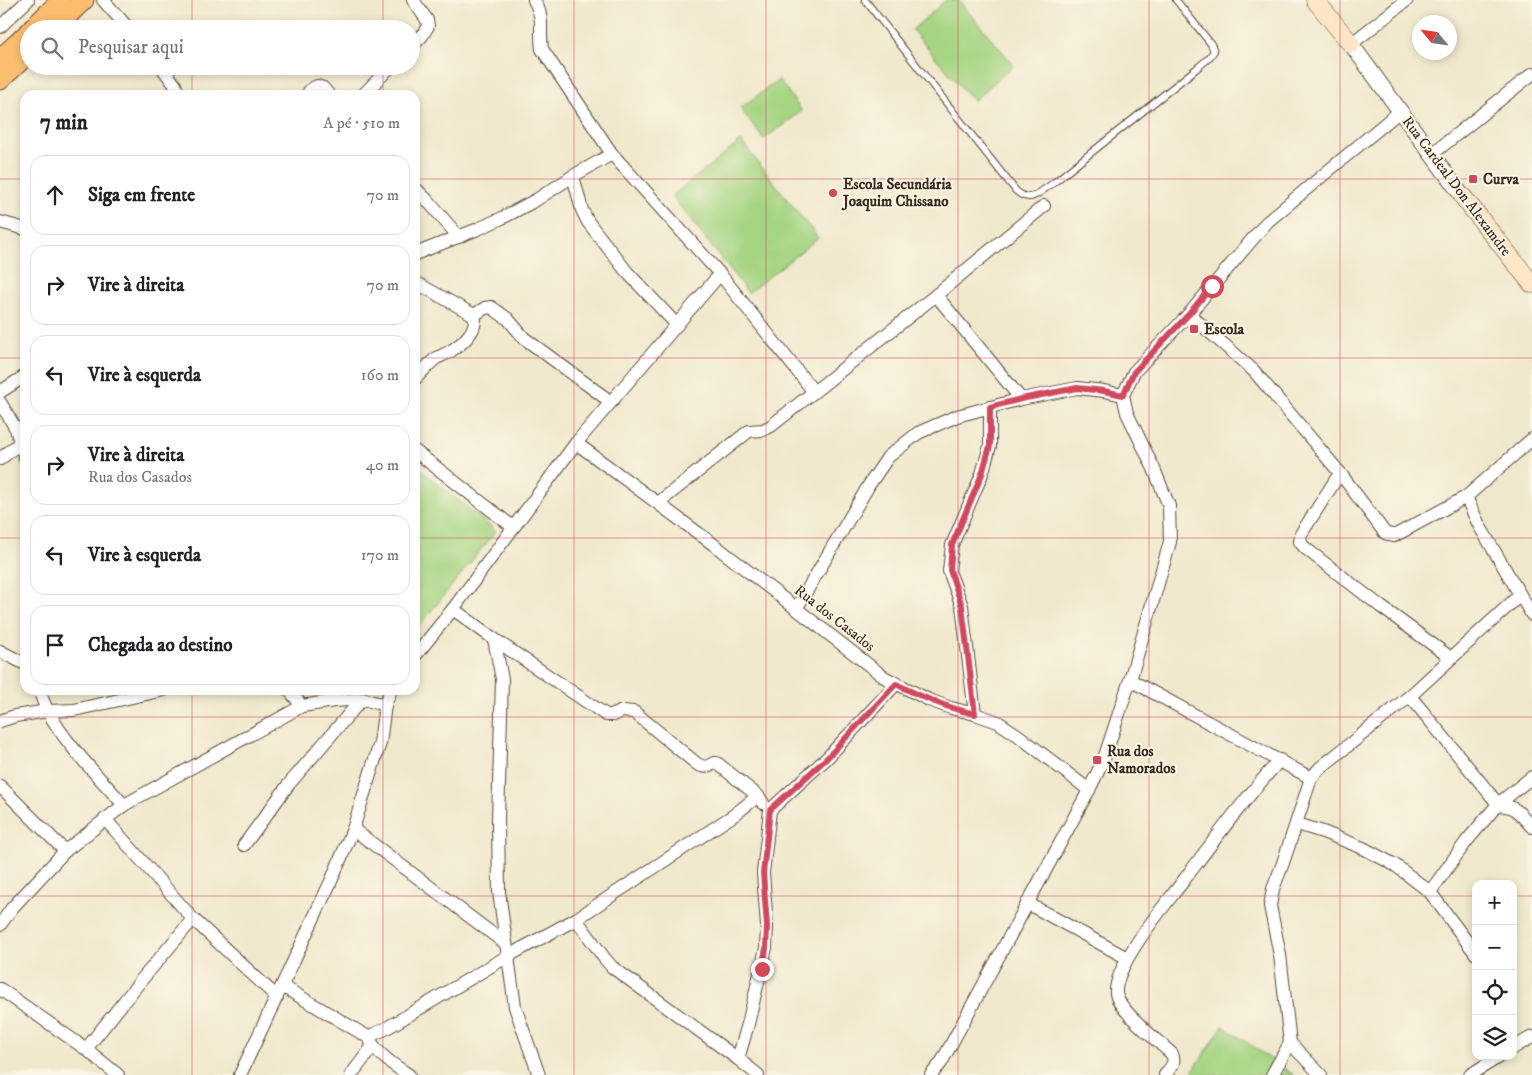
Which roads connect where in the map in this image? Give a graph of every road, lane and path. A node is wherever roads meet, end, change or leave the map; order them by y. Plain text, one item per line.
1 (28, 0) edge
2 (61, 0) edge
3 (84, 0) edge
4 (103, 0) edge
5 (413, 0) edge
6 (534, 0) edge
7 (865, 0) edge
8 (1176, 0) edge
9 (1315, 0) edge
10 (1407, 0) edge
11 (41, 20) edge
12 (63, 20) edge
13 (121, 20) edge
14 (0, 27) edge
15 (0, 31) edge
16 (420, 38) edge
17 (20, 41) edge
18 (1351, 44) junction
19 (20, 46) edge
20 (20, 50) edge
21 (0, 59) edge
22 (1532, 74) edge
23 (168, 75) edge
24 (382, 75) edge
25 (0, 80) edge
26 (177, 90) edge
27 (310, 90) edge
28 (325, 90) edge
29 (368, 90) edge
30 (1400, 111) junction
31 (612, 154) junction
32 (1431, 155) junction
33 (573, 176) junction
34 (420, 193) edge
35 (1464, 197) joint
36 (1044, 206) dead end
37 (1, 225) edge
38 (20, 228) edge
39 (459, 237) junction
40 (420, 252) edge
41 (720, 274) junction
42 (1532, 284) edge
43 (420, 285) edge
44 (936, 295) junction
45 (1189, 314) junction
46 (474, 315) junction
47 (677, 325) junction
48 (420, 374) edge
49 (20, 379) edge
50 (0, 392) edge
51 (814, 392) junction
52 (1123, 395) junction
53 (1021, 399) junction
54 (0, 402) edge
55 (611, 402) junction
56 (990, 407) junction
57 (20, 436) edge
58 (1532, 440) edge
59 (20, 443) edge
60 (576, 443) junction
61 (420, 455) edge
62 (0, 459) edge
63 (1340, 473) junction
64 (1466, 497) junction
65 (658, 503) junction
66 (513, 528) junction
67 (1520, 595) junction
68 (453, 608) junction
69 (796, 609) junction
70 (1532, 615) edge
71 (494, 639) junction
72 (420, 650) edge
73 (0, 651) edge
74 (1451, 658) junction
75 (20, 661) edge
76 (1130, 680) junction
77 (896, 684) junction
78 (41, 695) edge
79 (142, 695) edge
80 (293, 695) edge
81 (389, 695) edge
82 (1410, 696) junction
83 (362, 699) junction
84 (385, 705) junction
85 (302, 706) junction
86 (48, 711) junction
87 (975, 714) junction
88 (0, 721) edge
89 (1280, 760) junction
90 (1532, 777) edge
91 (1311, 778) junction
92 (0, 786) edge
93 (1089, 790) junction
94 (758, 796) junction
95 (1498, 804) junction
96 (124, 805) junction
97 (770, 810) junction
98 (105, 819) junction
99 (1297, 824) junction
100 (1532, 827) edge
101 (353, 829) junction
102 (244, 845) dead end
103 (65, 851) junction
104 (1430, 892) junction
105 (1027, 903) junction
106 (193, 919) junction
107 (576, 920) junction
108 (0, 925) edge
109 (1472, 949) edge
110 (507, 950) junction
111 (1127, 958) junction
112 (0, 989) edge
113 (279, 991) junction
114 (1532, 1037) edge
115 (370, 1042) junction
116 (1290, 1043) junction
117 (1517, 1046) edge
118 (86, 1049) junction
119 (738, 1059) junction
120 (1494, 1060) edge
121 (118, 1075) edge
122 (240, 1075) edge
123 (351, 1075) edge
124 (409, 1075) edge
125 (539, 1075) edge
126 (758, 1075) edge
127 (931, 1075) edge
128 (1165, 1075) edge
129 (1272, 1075) edge
130 (1321, 1075) edge
131 (1470, 1075) edge

1 - 14 street
2 - 11 main road
3 - 12 main road
4 - 13 street
5 - 16 street
6 - 31 street
7 - 8 lane
9 - 18 main road
10 - 18 street
15 - 17 street
18 - 30 street, Rua Cardeal Don Alexamdre
19 - 21 main road
20 - 25 main road
22 - 32 street
23 - 26 street
24 - 29 street
27 - 28 street
30 - 32 street, Rua Cardeal Don Alexamdre
30 - 45 street
31 - 33 street
31 - 41 street
32 - 35 street, Rua Cardeal Don Alexamdre
33 - 39 street
33 - 47 street
34 - 39 street
35 - 42 main road, Rua Cardeal Don Alexamdre
36 - 44 street
37 - 38 street
39 - 40 street
41 - 47 street
41 - 51 street
43 - 46 street
44 - 51 street
44 - 53 street
45 - 52 street
45 - 63 street
46 - 48 street
46 - 55 street
47 - 55 street
49 - 50 street
51 - 65 street
52 - 53 street
52 - 76 street
53 - 56 street
54 - 57 street
55 - 60 street
56 - 69 street
56 - 87 street
58 - 64 street
59 - 62 street
60 - 65 street, Rua dos Casados
60 - 66 street
61 - 66 street
63 - 64 street
63 - 74 street
64 - 67 street
65 - 69 street, Rua dos Casados
66 - 68 street
67 - 70 street
67 - 74 street
68 - 71 street
68 - 72 street
69 - 77 street, Rua dos Casados
71 - 94 street
71 - 110 street
73 - 75 street
74 - 82 street
76 - 89 street
76 - 93 street
77 - 87 street, Rua dos Casados
77 - 97 street
78 - 86 street
79 - 86 street
80 - 85 street
81 - 84 street
82 - 91 street
82 - 95 street
83 - 84 street
83 - 85 street
83 - 102 street
84 - 101 street
85 - 96 street
86 - 88 street
86 - 96 street
87 - 93 street, Rua dos Casados
89 - 91 street
89 - 111 street
90 - 95 street
91 - 99 street
92 - 103 street
93 - 105 street
94 - 97 street
94 - 107 street
95 - 100 street
95 - 104 street
96 - 98 street
97 - 119 street
98 - 103 street
98 - 106 street
99 - 104 street
99 - 116 street
101 - 110 street
101 - 113 street
103 - 108 street
104 - 109 street
105 - 111 street
105 - 127 street
106 - 113 street
106 - 118 street
107 - 110 street
107 - 119 street
110 - 115 street
110 - 125 street
111 - 128 street
112 - 118 street
113 - 115 street
113 - 122 street
114 - 117 street
115 - 123 street
115 - 124 street
116 - 129 street
116 - 130 street
118 - 121 street
119 - 126 street
120 - 131 street

